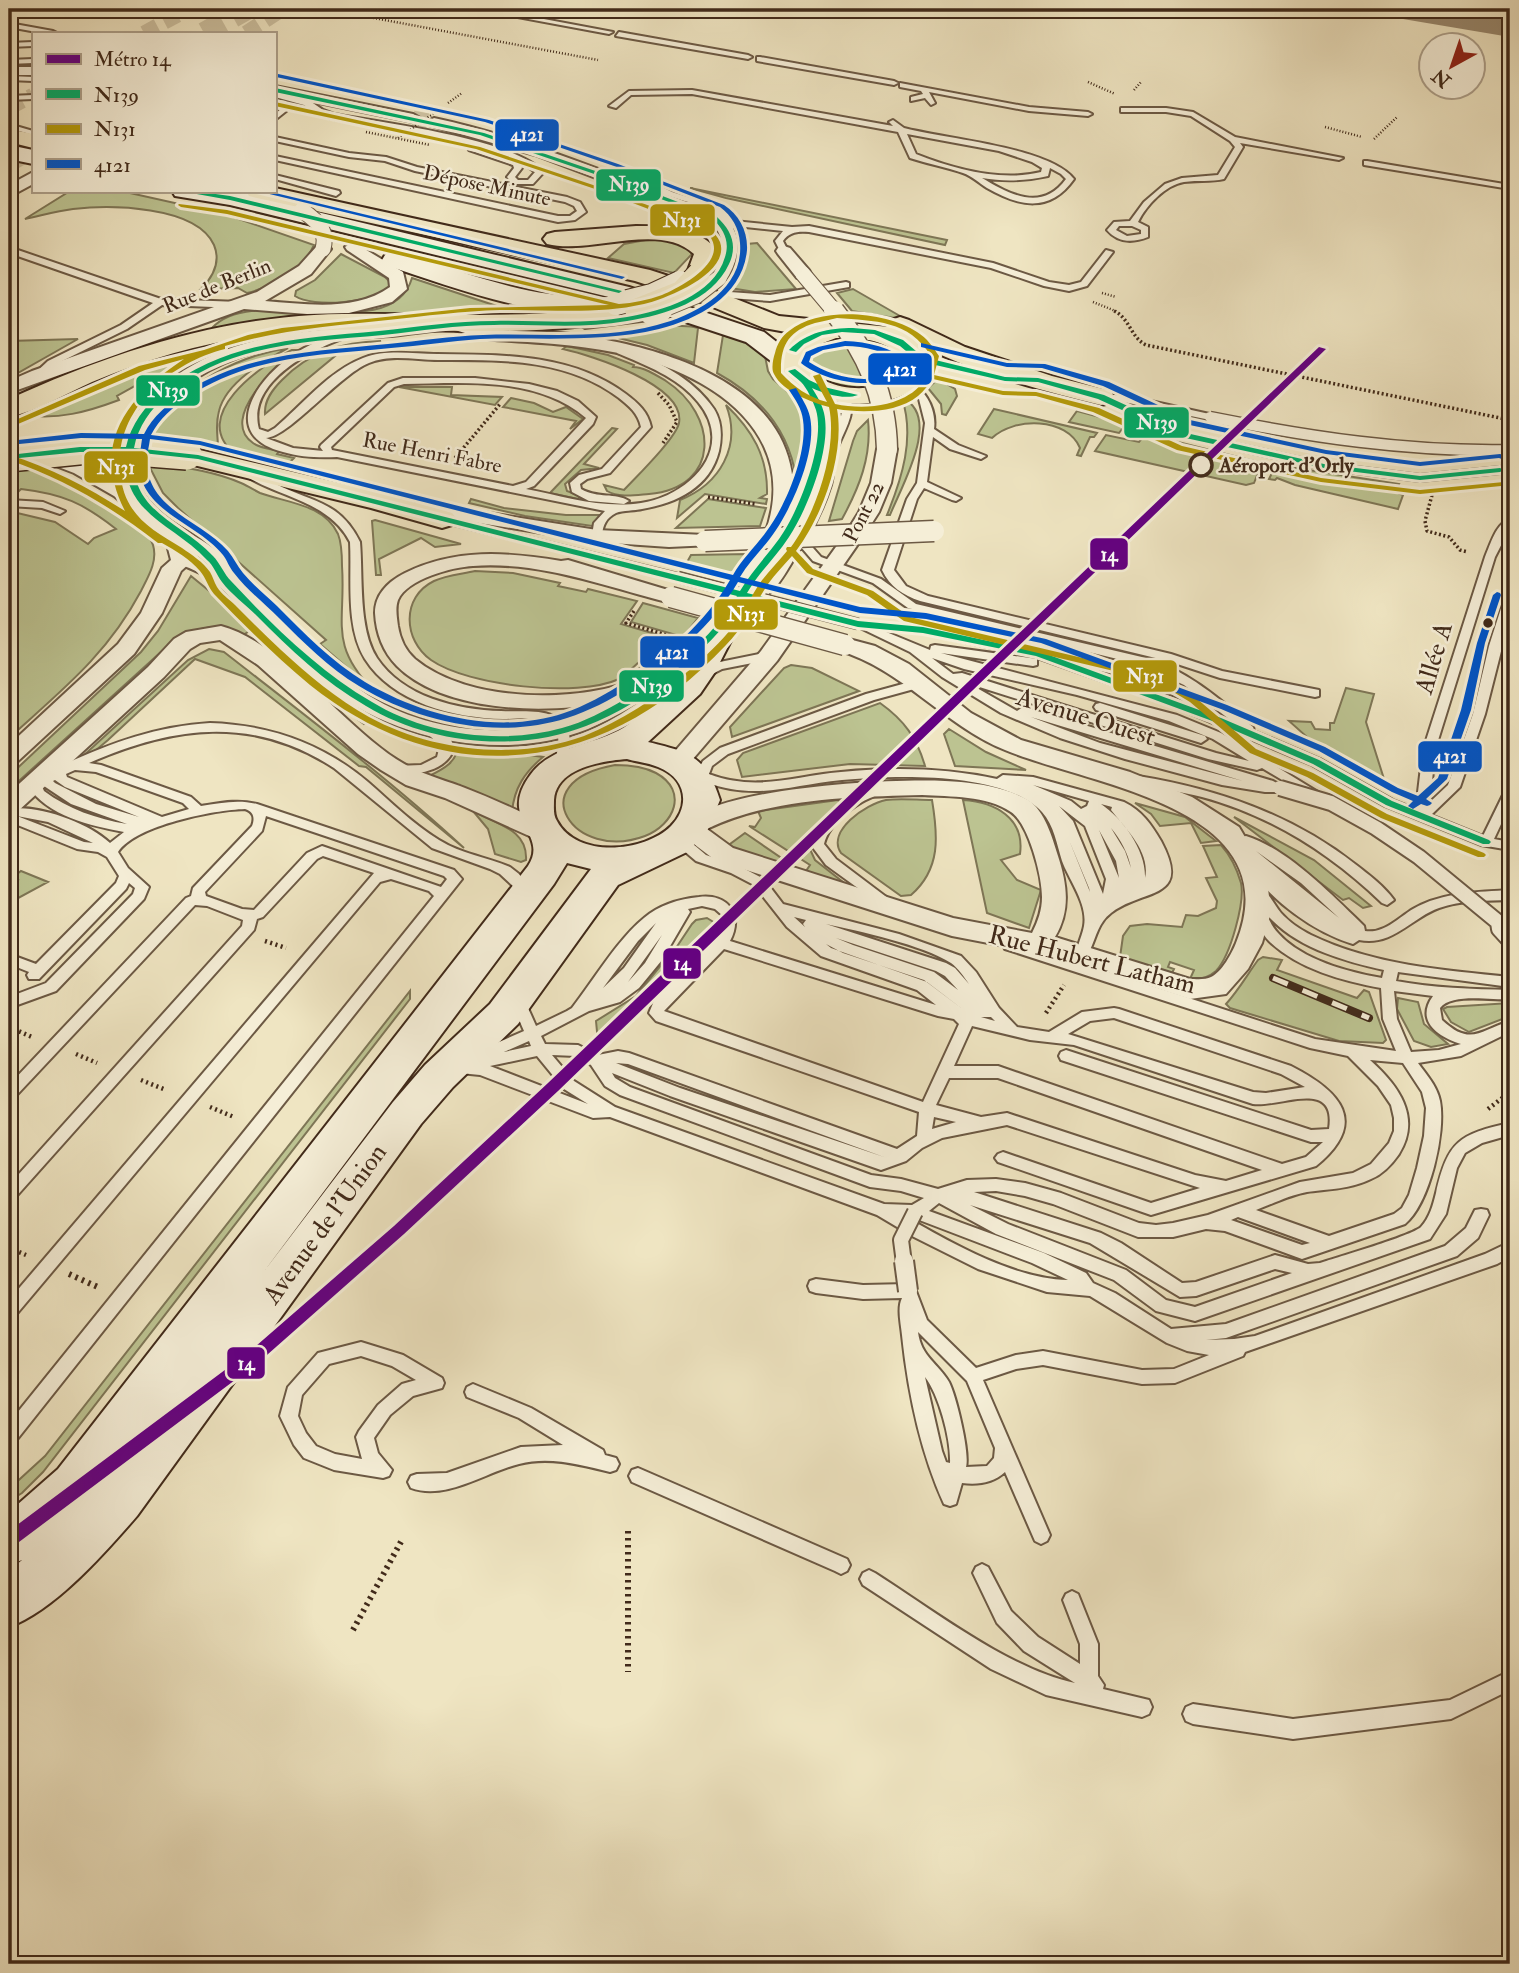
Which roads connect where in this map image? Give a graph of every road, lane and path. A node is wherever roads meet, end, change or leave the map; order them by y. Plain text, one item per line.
1 (326, 9) edge
2 (479, 9) edge
3 (9, 27) edge
4 (48, 32) edge
5 (609, 33) dead end
6 (619, 34) dead end
7 (32, 44) edge
8 (9, 45) edge
9 (32, 55) edge
10 (9, 56) edge
11 (748, 57) dead end
12 (760, 59) dead end
13 (598, 60) dead end
14 (32, 61) edge
15 (9, 62) edge
16 (9, 71) edge
17 (32, 71) edge
18 (9, 78) edge
19 (32, 79) edge
20 (1088, 82) dead end
21 (894, 83) dead end
22 (903, 85) dead end
23 (276, 90) edge
24 (1116, 94) dead end
25 (928, 95) junction
26 (276, 96) edge
27 (32, 97) edge
28 (9, 98) edge
29 (914, 99) dead end
30 (276, 101) edge
31 (613, 106) dead end
32 (1124, 110) dead end
33 (1088, 114) dead end
34 (276, 117) edge
35 (1397, 117) dead end
36 (9, 118) edge
37 (413, 118) tunnel mouth
38 (434, 118) joint
39 (893, 122) dead end
40 (32, 124) edge
41 (9, 125) edge
42 (912, 127) dead end
43 (1325, 127) dead end
44 (901, 130) junction
45 (366, 132) dead end
46 (32, 133) edge
47 (9, 135) edge
48 (1362, 137) dead end
49 (276, 139) edge
50 (396, 139) junction
51 (1233, 139) junction
52 (1374, 139) dead end
53 (32, 141) edge
54 (430, 145) dead end
55 (967, 145) junction
56 (472, 148) dead end
57 (9, 152) edge
58 (32, 157) edge
59 (276, 158) edge
60 (1339, 158) dead end
61 (1038, 159) junction
62 (1367, 163) dead end
63 (946, 166) junction
64 (966, 170) junction
65 (276, 177) edge
66 (32, 178) edge
67 (611, 178) junction
68 (276, 183) edge
69 (1510, 187) edge
70 (9, 192) edge
71 (244, 192) edge
72 (262, 192) edge
73 (191, 193) edge
74 (336, 193) junction
75 (1133, 223) junction
76 (725, 229) junction
77 (792, 230) junction
78 (643, 234) junction
79 (1120, 237) junction
80 (352, 247) junction
81 (1141, 247) dead end
82 (324, 249) joint
83 (9, 250) edge
84 (784, 251) joint
85 (1109, 252) dead end
86 (710, 274) junction
87 (641, 275) junction
88 (290, 281) junction
89 (846, 285) dead end
90 (1085, 299) dead end
91 (160, 302) junction
92 (240, 305) junction
93 (303, 307) junction
94 (634, 309) junction
95 (455, 324) junction
96 (838, 330) junction
97 (344, 335) junction
98 (606, 345) junction
99 (429, 357) junction
100 (921, 359) junction
101 (797, 373) junction
102 (1038, 380) junction
103 (48, 381) junction
104 (421, 381) junction
105 (904, 384) junction
106 (517, 385) junction
107 (9, 388) edge
108 (845, 395) junction
109 (1101, 397) junction
110 (9, 409) edge
111 (1510, 420) edge
112 (253, 428) junction
113 (929, 430) junction
114 (9, 442) edge
115 (887, 449) joint
116 (1510, 450) edge
117 (343, 455) junction
118 (981, 456) dead end
119 (9, 457) edge
120 (238, 467) junction
121 (440, 474) junction
122 (1508, 474) edge
123 (1420, 478) junction
124 (922, 483) junction
125 (514, 489) junction
126 (717, 498) dead end
127 (956, 498) dead end
128 (663, 500) junction
129 (380, 501) junction
130 (740, 502) dead end
131 (9, 503) edge
132 (142, 508) junction
133 (615, 509) junction
134 (60, 510) dead end
135 (442, 519) junction
136 (1510, 521) edge
137 (934, 531) dead end
138 (174, 533) junction
139 (597, 536) junction
140 (800, 540) junction
141 (1460, 550) dead end
142 (181, 562) junction
143 (833, 566) junction
144 (586, 572) junction
145 (756, 572) junction
146 (225, 580) junction
147 (674, 587) junction
148 (1510, 599) edge
149 (640, 602) dead end
150 (729, 614) junction
151 (858, 624) junction
152 (681, 639) dead end
153 (909, 647) junction
154 (769, 656) junction
155 (1077, 668) junction
156 (655, 679) junction
157 (913, 685) junction
158 (688, 687) junction
159 (1315, 693) dead end
160 (422, 726) junction
161 (563, 732) junction
162 (1260, 739) junction
163 (608, 748) junction
164 (9, 757) edge
165 (388, 765) junction
166 (1236, 768) junction
167 (556, 769) junction
168 (692, 773) junction
169 (977, 778) junction
170 (1122, 778) junction
171 (1032, 781) junction
172 (40, 782) edge
173 (1000, 782) junction
174 (890, 789) junction
175 (1510, 793) edge
176 (1329, 802) junction
177 (253, 807) junction
178 (198, 811) junction
179 (1422, 816) junction
180 (9, 820) edge
181 (166, 821) junction
182 (549, 837) junction
183 (679, 837) junction
184 (1486, 842) junction
185 (1237, 844) junction
186 (1510, 846) edge
187 (110, 853) junction
188 (124, 872) junction
189 (393, 874) junction
190 (1260, 880) junction
191 (1510, 895) edge
192 (201, 899) junction
193 (440, 899) junction
194 (1121, 900) junction
195 (702, 901) junction
196 (1387, 901) dead end
197 (781, 908) junction
198 (514, 909) junction
199 (897, 909) junction
200 (1258, 912) junction
201 (247, 915) junction
202 (1096, 919) junction
203 (1504, 925) edge
204 (952, 927) junction
205 (1045, 933) dead end
206 (254, 936) dead end
207 (1360, 938) junction
208 (1510, 942) edge
209 (721, 943) junction
210 (1085, 946) dead end
211 (289, 949) dead end
212 (9, 959) edge
213 (1392, 967) junction
214 (1510, 982) edge
215 (1065, 984) dead end
216 (1386, 985) junction
217 (1452, 994) junction
218 (1510, 995) edge
219 (9, 1003) edge
220 (577, 1012) junction
221 (523, 1015) junction
222 (961, 1015) junction
223 (1043, 1017) dead end
224 (1510, 1026) edge
225 (1015, 1031) junction
226 (1053, 1036) junction
227 (1483, 1039) junction
228 (543, 1049) junction
229 (1353, 1052) junction
230 (1404, 1055) junction
231 (1066, 1056) dead end
232 (596, 1061) junction
233 (447, 1072) junction
234 (945, 1072) junction
235 (1510, 1092) edge
236 (9, 1094) edge
237 (1328, 1099) junction
238 (927, 1109) junction
239 (610, 1111) junction
240 (1484, 1111) dead end
241 (987, 1122) junction
242 (1510, 1129) edge
243 (1335, 1135) junction
244 (924, 1138) junction
245 (1003, 1158) dead end
246 (1283, 1171) junction
247 (1228, 1186) junction
248 (9, 1195) edge
249 (937, 1195) junction
250 (883, 1210) junction
251 (1235, 1210) junction
252 (915, 1212) junction
253 (1481, 1215) dead end
254 (1204, 1223) junction
255 (906, 1227) junction
256 (1331, 1243) junction
257 (1510, 1249) edge
258 (1320, 1270) junction
259 (816, 1286) dead end
260 (1088, 1289) junction
261 (908, 1292) junction
262 (9, 1311) edge
263 (1171, 1336) junction
264 (1255, 1343) junction
265 (910, 1346) junction
266 (974, 1376) junction
267 (473, 1392) dead end
268 (9, 1436) edge
269 (1002, 1439) junction
270 (935, 1460) junction
271 (383, 1470) joint
272 (955, 1474) junction
273 (638, 1476) dead end
274 (417, 1482) dead end
275 (628, 1531) dead end
276 (1041, 1535) dead end
277 (403, 1538) dead end
278 (9, 1542) edge
279 (841, 1564) dead end
280 (982, 1573) dead end
281 (869, 1579) dead end
282 (1072, 1600) dead end
283 (9, 1602) edge
284 (353, 1630) dead end
285 (628, 1672) dead end
286 (1510, 1680) edge
287 (1089, 1681) junction
288 (1115, 1701) junction
289 (1142, 1707) dead end
290 (1193, 1714) dead end

1 - 13 path
2 - 5 lane
3 - 4 lane
6 - 11 lane
7 - 8 lane
9 - 10 lane
12 - 21 lane
14 - 15 lane
16 - 17 street
18 - 19 lane
20 - 24 path
22 - 25 lane
23 - 37 street
25 - 29 lane
25 - 33 lane
26 - 56 lane
27 - 28 lane
30 - 34 lane
31 - 44 lane
32 - 51 lane
35 - 52 path
36 - 40 lane
38 - 50 path, bridge
38 - 67 street
39 - 44 lane
41 - 46 lane
42 - 44 lane
43 - 48 path
44 - 55 lane
44 - 63 lane
45 - 50 path, bridge
47 - 53 main road
49 - 59 lane, Dépose Minute
50 - 54 path, bridge
51 - 60 lane
51 - 75 lane
55 - 61 lane
55 - 63 lane
57 - 58 street
61 - 64 lane
61 - 64 lane
62 - 69 lane
63 - 64 lane
65 - 74 lane
66 - 70 street
67 - 76 street
67 - 76 street
68 - 74 main road
71 - 82 street, Rue de Berlin, bridge
72 - 87 main road
73 - 80 street
73 - 101 street
74 - 78 main road
75 - 79 lane
75 - 79 lane
76 - 77 lane
76 - 78 lane
76 - 86 street
77 - 84 lane
77 - 85 lane
78 - 86 main road
79 - 81 lane
80 - 93 street
80 - 94 street
82 - 88 street, Rue de Berlin
83 - 91 lane
84 - 115 street, Pont 22, bridge
86 - 87 main road
86 - 89 lane
86 - 94 main road, bridge
86 - 102 main road
87 - 96 main road
88 - 92 street, Rue de Berlin
88 - 93 street
90 - 111 path
91 - 92 lane
91 - 103 lane
92 - 93 street
92 - 103 street, Rue de Berlin
94 - 95 main road
95 - 97 street
95 - 98 street
95 - 103 main road
96 - 100 main road
96 - 101 main road
97 - 112 lane
97 - 132 street
98 - 128 lane, Rue Henri Fabre
98 - 145 street
99 - 104 lane
99 - 112 lane, Rue Henri Fabre
99 - 128 lane, Rue Henri Fabre
100 - 102 main road
100 - 105 main road
101 - 108 main road
101 - 145 street
102 - 109 main road
103 - 107 street, Rue de Berlin
103 - 110 main road
104 - 106 lane, Rue Henri Fabre
104 - 117 lane, Rue Henri Fabre
105 - 108 main road
105 - 113 lane
106 - 121 path
106 - 125 lane, Rue Henri Fabre
108 - 140 lane
109 - 116 lane, bridge
109 - 123 lane
112 - 117 lane, Rue Henri Fabre
113 - 118 lane
113 - 124 lane
114 - 132 street
115 - 143 street, Pont 22
117 - 121 lane, Rue Henri Fabre
119 - 120 main road, Avenue Ouest, bridge
120 - 129 main road, Avenue Ouest
120 - 161 lane
121 - 125 lane, Rue Henri Fabre
122 - 123 lane
123 - 141 path
124 - 127 lane
124 - 159 lane
125 - 133 lane, Rue Henri Fabre
126 - 130 path
128 - 133 lane, Rue Henri Fabre
129 - 135 main road, Avenue Ouest
129 - 139 street
131 - 134 lane
132 - 138 street
133 - 139 lane
135 - 144 street
135 - 147 lane, Avenue Ouest
136 - 179 lane, Allée A
137 - 139 street, bridge
138 - 142 street
138 - 146 street
140 - 143 lane
140 - 150 lane
142 - 146 lane
142 - 164 street
143 - 154 street, Pont 22
143 - 162 lane
144 - 147 street
144 - 156 street
145 - 150 street
146 - 160 street
147 - 151 lane, Avenue Ouest, bridge
147 - 157 street, bridge
148 - 179 lane
149 - 152 path
150 - 156 street
150 - 158 street
151 - 153 lane, Avenue Ouest
151 - 155 lane
153 - 155 lane
153 - 166 lane, Avenue Ouest
153 - 166 lane, Avenue Ouest
153 - 166 lane, Avenue Ouest
154 - 158 lane
154 - 168 street
155 - 162 lane
156 - 161 street
157 - 168 lane
157 - 170 street
158 - 163 street
160 - 161 street
160 - 165 lane
161 - 167 lane
162 - 179 lane
163 - 167 street
163 - 168 street
165 - 172 street
165 - 182 street
166 - 176 lane, Avenue Ouest, bridge
166 - 176 lane, Avenue Ouest, bridge
167 - 182 street
168 - 169 lane
168 - 183 street
169 - 171 lane
169 - 173 lane
170 - 185 street
170 - 196 lane
171 - 194 lane
171 - 194 lane
172 - 178 lane
172 - 181 lane
172 - 181 lane
172 - 187 lane
172 - 198 lane
173 - 202 lane
173 - 202 lane
174 - 183 street
174 - 199 lane
174 - 205 street
175 - 184 lane
176 - 203 lane, Avenue Ouest, bridge
177 - 178 lane
177 - 192 lane
177 - 193 lane
178 - 181 lane
179 - 184 lane
180 - 187 lane
181 - 187 lane
182 - 183 street
182 - 198 street, Avenue de l'Union
183 - 197 lane
183 - 199 street, Rue Hubert Latham
183 - 221 street, Avenue de l'Union
184 - 186 lane
185 - 190 street, Rue Hubert Latham
185 - 207 lane
187 - 188 lane
188 - 212 lane
188 - 219 lane
189 - 193 lane
189 - 201 lane
189 - 262 lane
190 - 200 street, Rue Hubert Latham
190 - 207 lane
190 - 213 lane
191 - 207 lane
192 - 201 lane
192 - 236 lane
193 - 268 lane
194 - 202 lane
195 - 209 lane
195 - 220 lane
195 - 220 lane
197 - 222 lane
197 - 225 lane
197 - 225 lane
198 - 278 street, Avenue de l'Union
199 - 204 street, Rue Hubert Latham
200 - 204 street, Rue Hubert Latham
200 - 216 lane
201 - 248 lane
202 - 210 lane
203 - 208 lane, Avenue Ouest, bridge
204 - 229 lane
206 - 211 path
209 - 222 lane
209 - 238 lane
213 - 214 lane
213 - 216 lane
215 - 223 path
216 - 217 lane
216 - 230 lane
217 - 218 lane
217 - 227 lane
220 - 221 lane
221 - 228 lane
221 - 233 street, Avenue de l'Union
222 - 225 lane
222 - 234 lane
224 - 227 lane
225 - 226 lane
226 - 237 lane
226 - 237 lane
227 - 230 lane
228 - 232 lane
228 - 233 lane
228 - 239 lane
229 - 230 lane
229 - 251 lane
230 - 256 lane
231 - 243 lane
232 - 244 lane
232 - 249 lane
233 - 239 lane
233 - 283 street, Avenue de l'Union
234 - 238 lane
234 - 246 lane
235 - 240 path
237 - 243 lane
238 - 241 lane
238 - 244 lane
239 - 250 lane
241 - 244 lane
241 - 247 lane
242 - 258 lane
243 - 246 lane
245 - 247 lane
246 - 247 lane
249 - 252 lane
249 - 254 lane
249 - 258 lane
249 - 258 lane
250 - 252 lane
250 - 255 lane
251 - 254 lane
251 - 256 lane
252 - 255 lane, bridge
252 - 260 lane
253 - 263 lane
254 - 256 lane
255 - 260 lane
255 - 261 lane, bridge
257 - 264 lane
259 - 261 lane
260 - 263 lane
261 - 265 lane
261 - 266 lane
263 - 264 lane
264 - 266 lane
265 - 270 lane
265 - 272 lane
266 - 269 lane
267 - 274 lane
269 - 272 lane
269 - 276 lane
270 - 272 lane
270 - 272 lane
271 - 271 lane
273 - 279 lane
275 - 285 path
277 - 284 path
280 - 287 lane
281 - 288 lane
282 - 287 lane
286 - 290 lane
287 - 288 lane
288 - 289 lane

